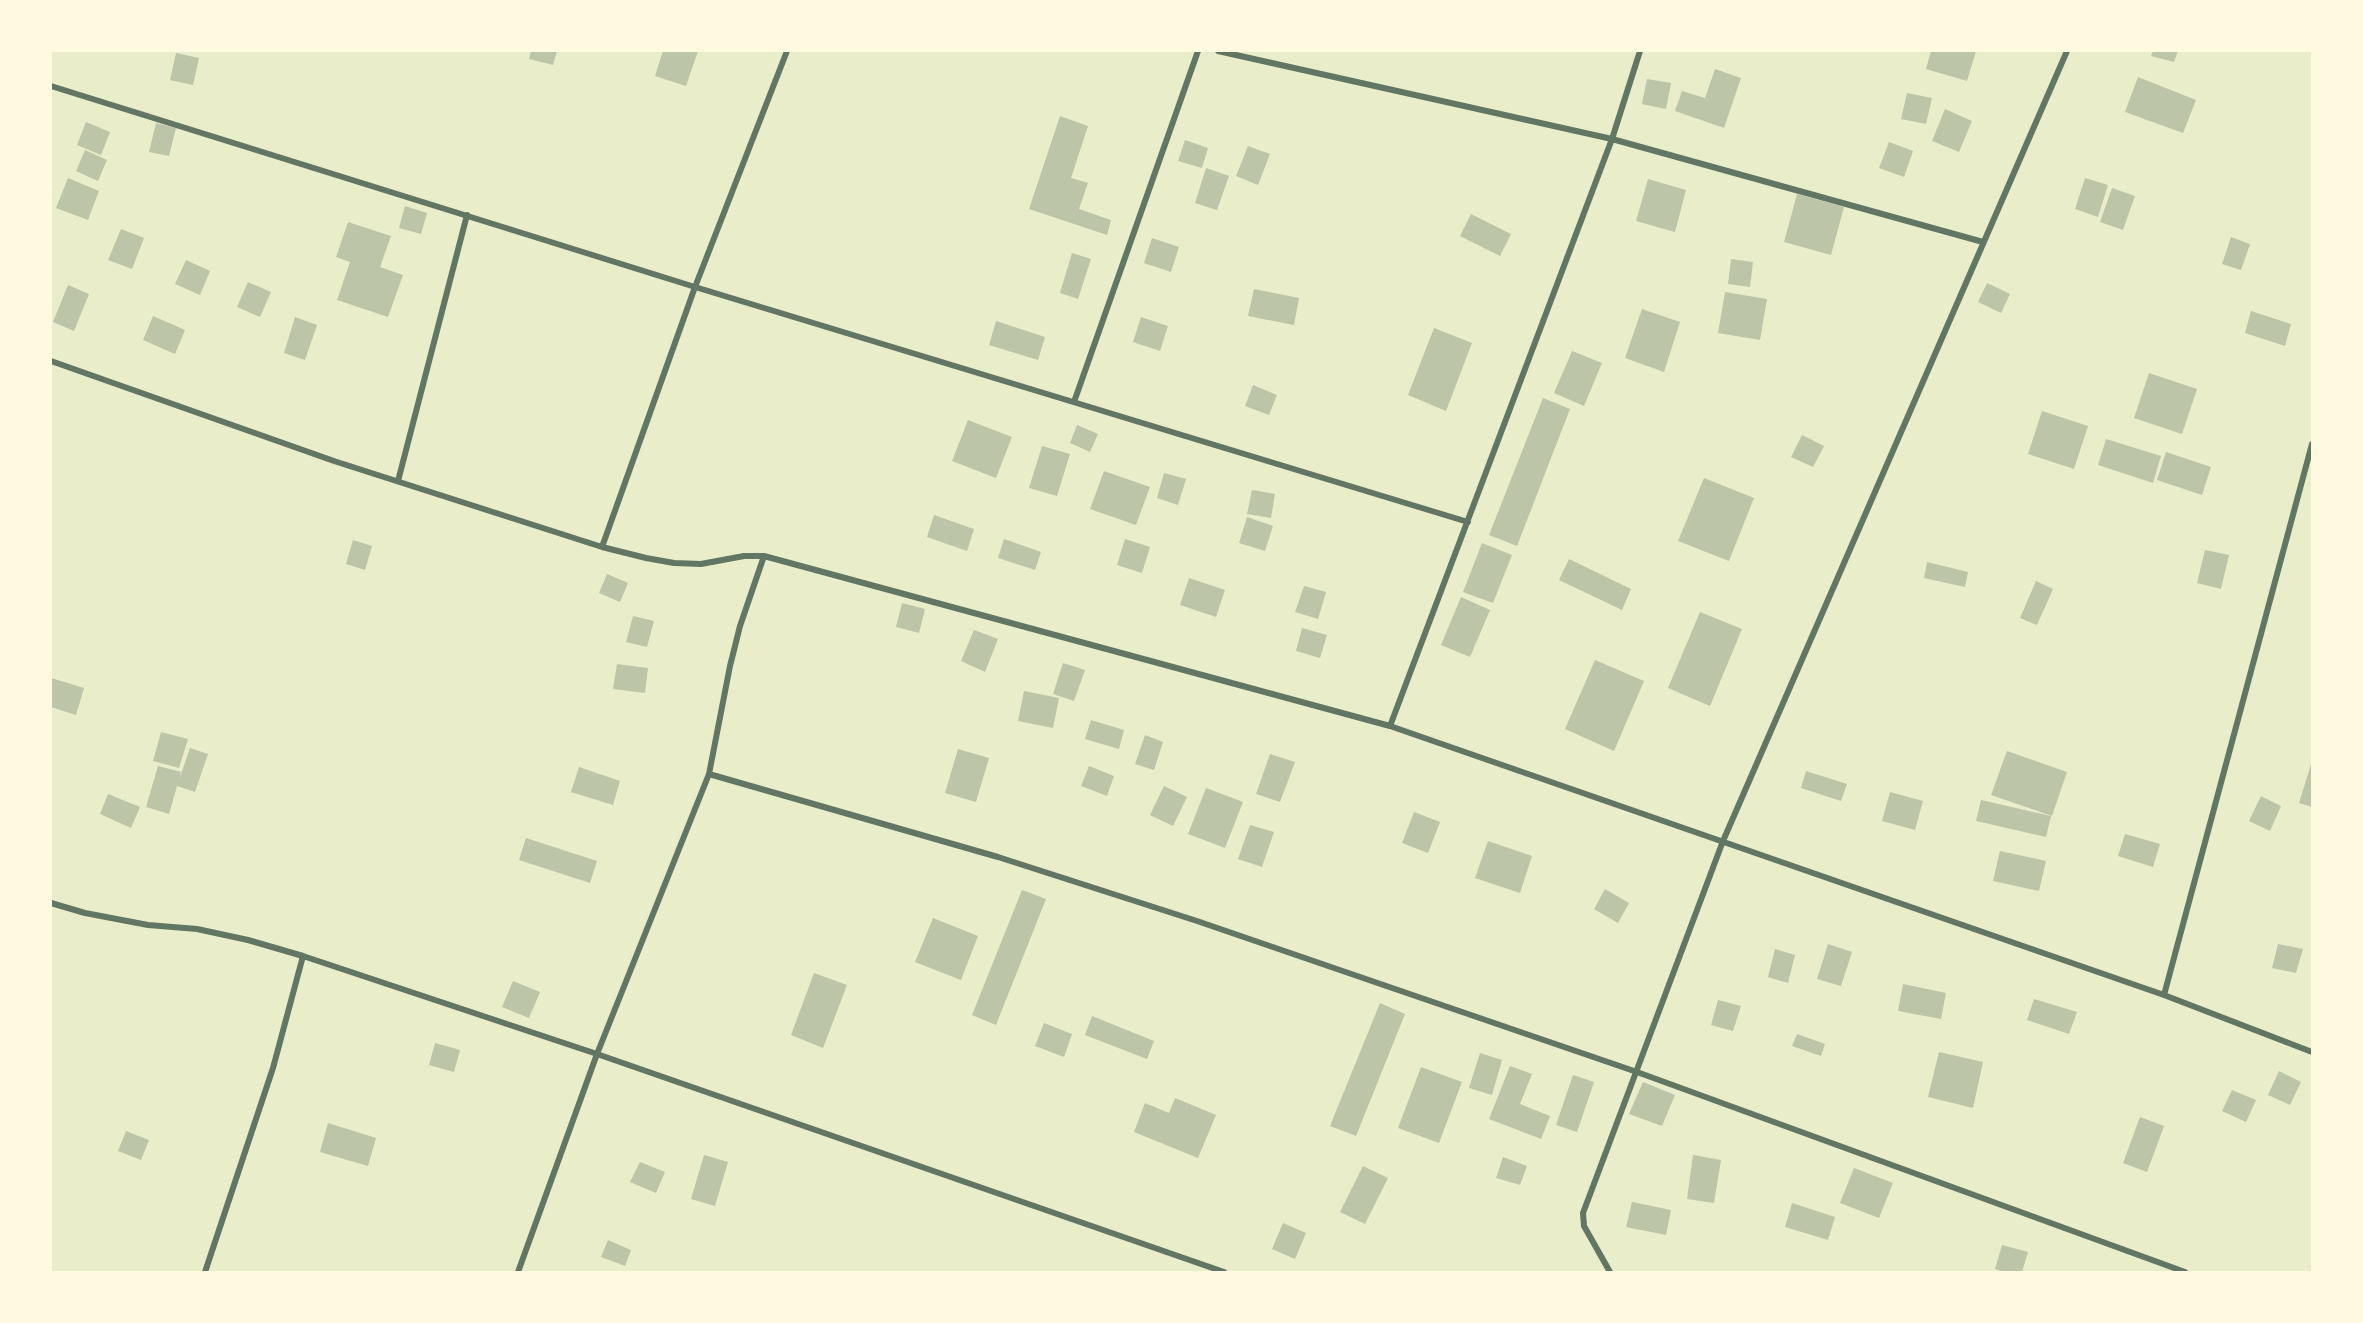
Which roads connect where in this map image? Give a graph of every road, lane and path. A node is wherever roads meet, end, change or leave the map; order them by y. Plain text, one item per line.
1 (787, 51) edge
2 (1198, 51) edge
3 (1218, 51) edge
4 (1640, 51) edge
5 (2067, 51) edge
6 (51, 86) edge
7 (1612, 139) junction
8 (467, 215) junction
9 (1983, 242) junction
10 (695, 287) junction
11 (51, 361) edge
12 (1074, 402) junction
13 (2312, 444) edge
14 (398, 481) junction
15 (1467, 522) junction
16 (602, 547) junction
17 (764, 556) junction
18 (1390, 726) junction
19 (709, 774) junction
20 (1723, 841) junction
21 (51, 903) edge
22 (303, 956) junction
23 (2164, 995) junction
24 (2312, 1052) edge
25 (597, 1054) junction
26 (1637, 1072) junction
27 (205, 1272) edge
28 (518, 1272) edge
29 (1224, 1272) edge
30 (1610, 1272) edge
31 (2185, 1272) edge

1 - 10 street
2 - 12 street
3 - 7 street
4 - 7 street
5 - 9 street
6 - 8 street
7 - 9 street
7 - 15 street
8 - 10 street
8 - 14 street
9 - 20 street
10 - 12 street
10 - 16 street
11 - 14 street
12 - 15 street
13 - 23 street
14 - 16 street
15 - 18 street
16 - 17 street
17 - 18 street
17 - 19 street
18 - 20 street
19 - 25 street
19 - 26 street
20 - 23 street
20 - 26 street
21 - 22 street
22 - 25 street
22 - 27 street
23 - 24 street
25 - 28 street
25 - 29 street
26 - 30 street
26 - 31 street

